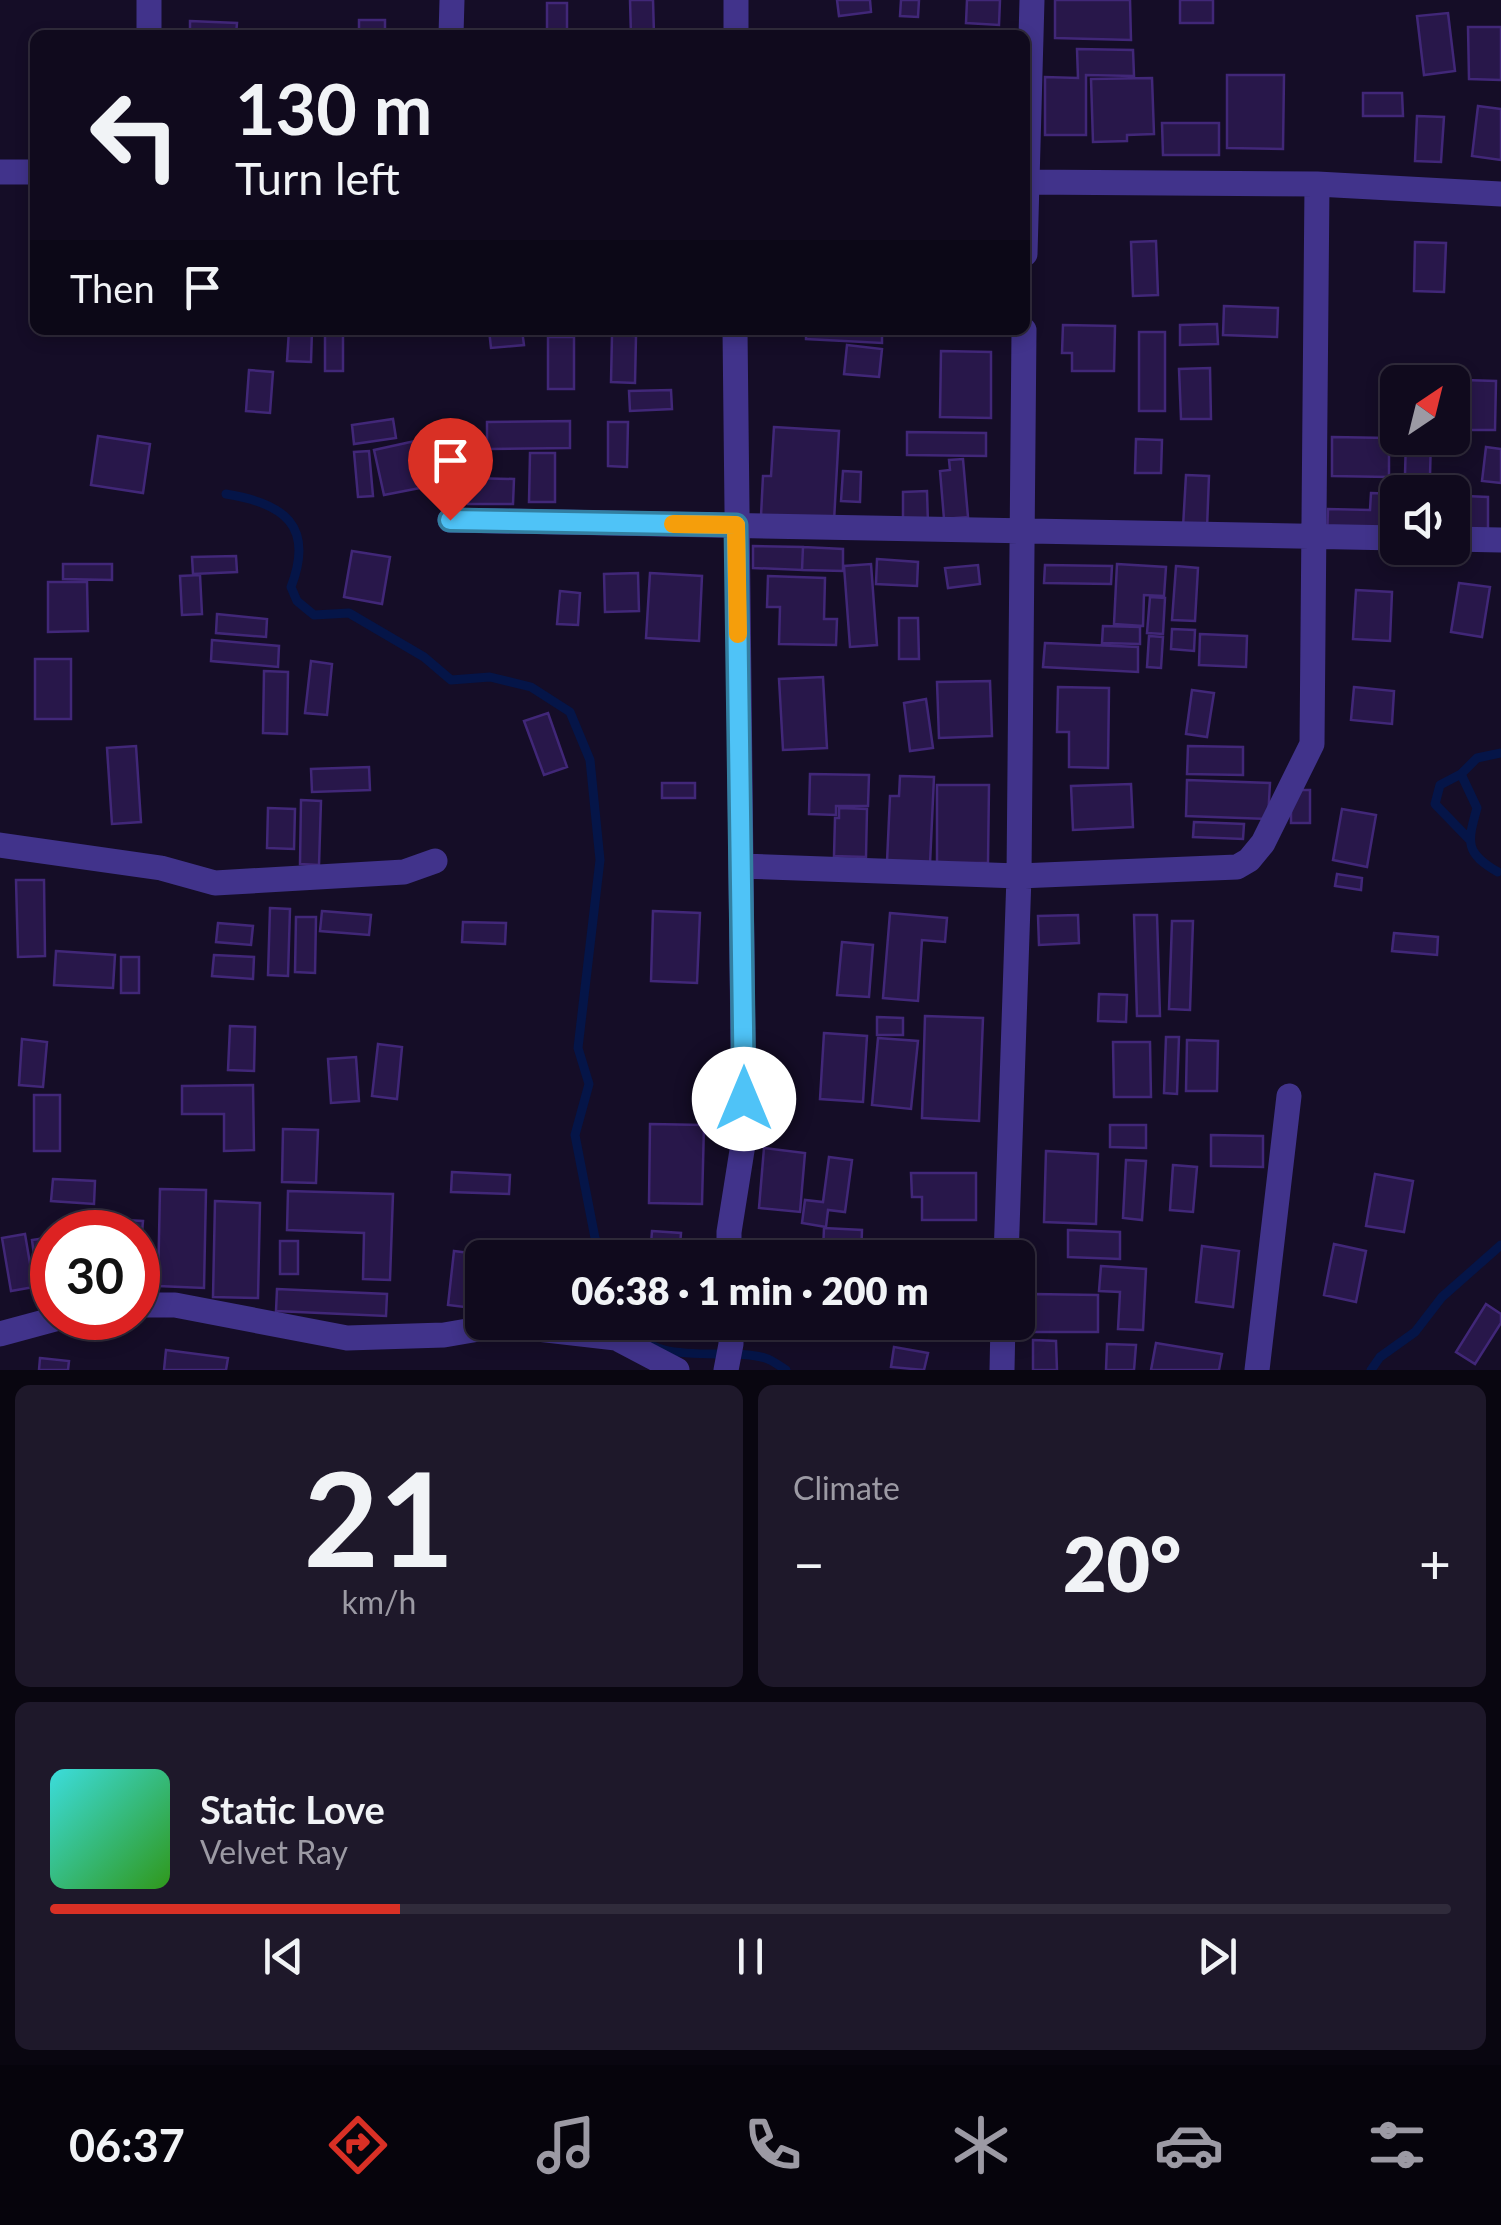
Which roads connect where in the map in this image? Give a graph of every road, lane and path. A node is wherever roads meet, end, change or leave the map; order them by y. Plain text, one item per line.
1 (149, 0) edge
2 (452, 0) edge
3 (736, 0) edge
4 (1032, 0) edge
5 (149, 30) edge
6 (451, 30) edge
7 (736, 30) edge
8 (1030, 52) edge
9 (0, 172) edge
10 (30, 172) edge
11 (1030, 182) edge
12 (1317, 184) junction
13 (1501, 194) edge
14 (736, 335) edge
15 (1024, 335) edge
16 (450, 520) dead end
17 (736, 525) junction
18 (1022, 531) junction
19 (1314, 536) junction
20 (1380, 538) edge
21 (1470, 539) edge
22 (1501, 540) edge
23 (0, 845) edge
24 (435, 861) dead end
25 (742, 866) junction
26 (1018, 876) junction
27 (1290, 1096) dead end
28 (729, 1240) edge
29 (1007, 1240) edge
30 (160, 1305) edge
31 (30, 1326) edge
32 (0, 1334) edge
33 (1003, 1340) edge
34 (677, 1370) edge
35 (1002, 1370) edge
36 (1256, 1370) edge

1 - 5 street
2 - 6 street
3 - 7 street
4 - 8 street
9 - 10 street
11 - 12 street
12 - 13 street
12 - 19 street
14 - 17 street
15 - 18 street
16 - 17 street
17 - 18 street
17 - 25 street
18 - 19 street
18 - 26 street
19 - 20 street
19 - 26 street
21 - 22 street
23 - 24 street
25 - 26 street
25 - 28 street
26 - 29 street
27 - 36 street
30 - 34 street
31 - 32 street
33 - 35 street

